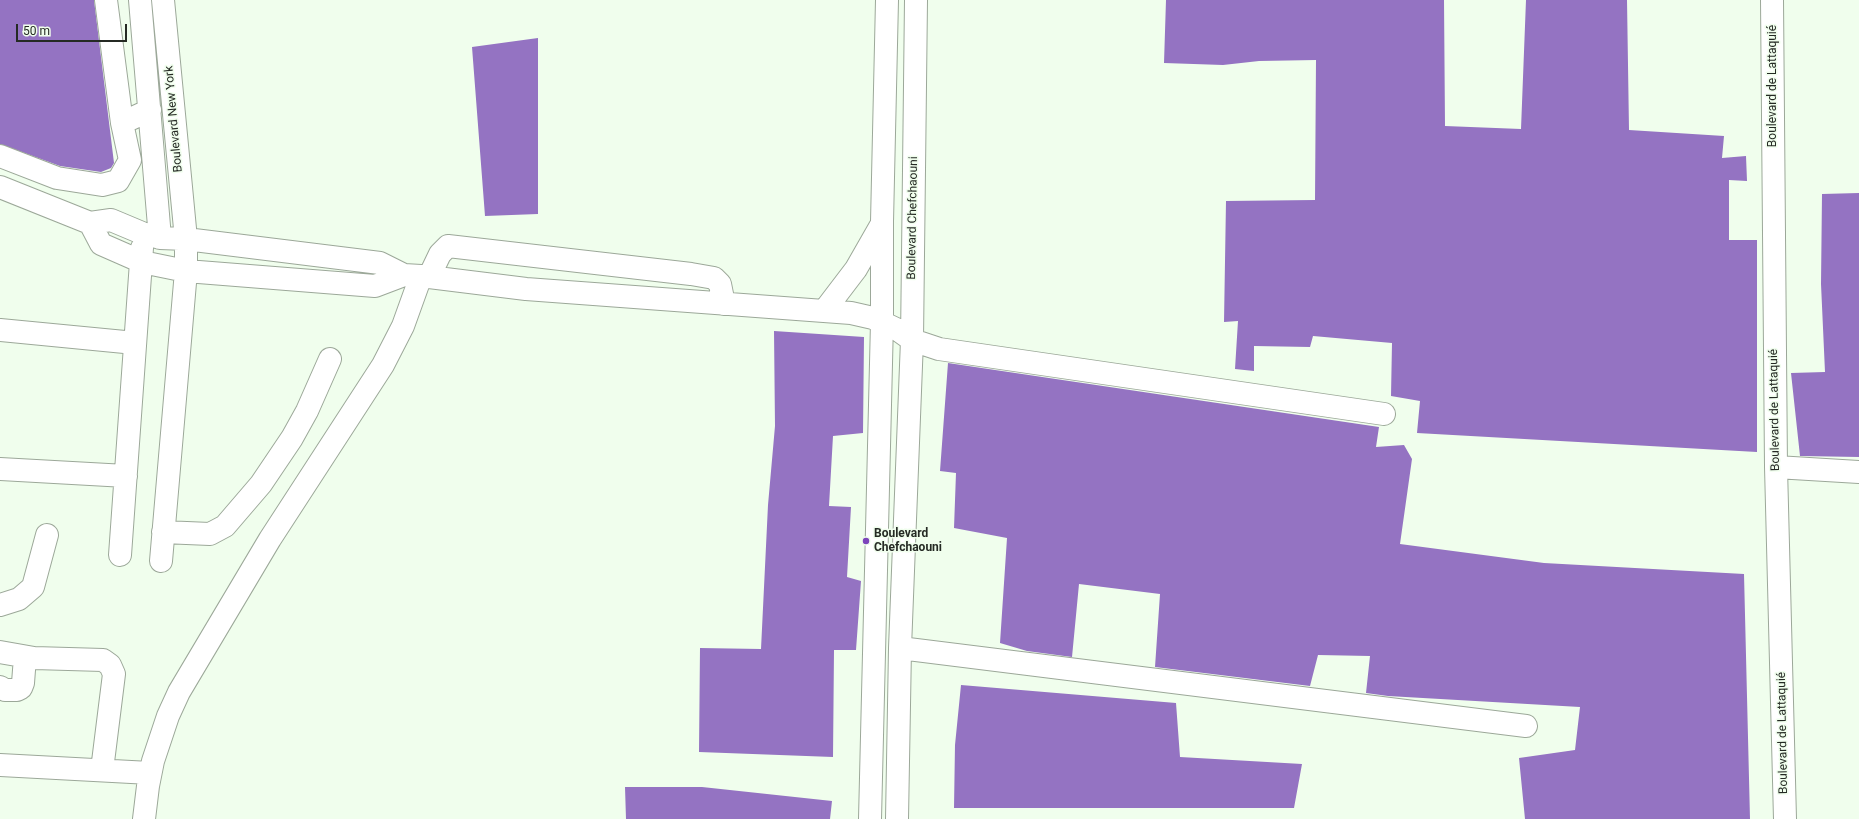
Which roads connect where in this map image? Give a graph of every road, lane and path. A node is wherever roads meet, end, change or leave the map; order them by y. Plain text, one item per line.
1 (106, 0) edge
2 (887, 0) edge
3 (916, 0) edge
4 (1772, 0) edge
5 (164, 6) edge
6 (141, 7) edge
7 (886, 56) junction
8 (915, 56) junction
9 (150, 110) junction
10 (122, 123) junction
11 (0, 156) edge
12 (0, 186) edge
13 (882, 222) junction
14 (90, 223) junction
15 (151, 235) junction
16 (186, 239) junction
17 (142, 262) junction
18 (186, 271) junction
19 (418, 276) junction
20 (724, 304) junction
21 (824, 311) junction
22 (882, 322) junction
23 (0, 330) edge
24 (912, 340) junction
25 (135, 343) junction
26 (330, 360) dead end
27 (1384, 414) dead end
28 (1776, 467) junction
29 (0, 469) edge
30 (1859, 472) edge
31 (126, 476) junction
32 (163, 532) junction
33 (47, 535) dead end
34 (120, 555) dead end
35 (161, 561) dead end
36 (0, 605) edge
37 (900, 648) junction
38 (0, 652) edge
39 (25, 657) junction
40 (0, 687) edge
41 (1526, 726) dead end
42 (0, 764) edge
43 (102, 770) junction
44 (150, 773) junction
45 (144, 819) edge
46 (870, 819) edge
47 (897, 819) edge
48 (1785, 819) edge

1 - 10 street
2 - 7 street
3 - 8 street, Boulevard Chefchaouni
4 - 28 street, Boulevard de Lattaquié
5 - 6 street
5 - 16 street, Boulevard New York
6 - 9 street, Boulevard New York
7 - 8 street
7 - 13 street
8 - 24 street, Boulevard Chefchaouni
9 - 10 street
9 - 15 street, Boulevard New York
10 - 11 street
12 - 14 street
13 - 21 street
13 - 22 street
14 - 15 street
14 - 17 street
15 - 16 street
15 - 17 street, Boulevard New York
16 - 18 street, Boulevard New York
16 - 19 street
17 - 18 street
17 - 25 street, Boulevard New York
18 - 19 street
18 - 32 street, Boulevard New York
19 - 20 street
19 - 20 street
19 - 44 street
20 - 21 street
21 - 22 street
22 - 24 street
22 - 46 street
23 - 25 street
24 - 27 street
24 - 37 street, Boulevard Chefchaouni
25 - 31 street, Boulevard New York
26 - 32 street
28 - 30 street
28 - 48 street, Boulevard de Lattaquié
29 - 31 street
31 - 34 street, Boulevard New York
32 - 35 street, Boulevard New York
33 - 36 street
37 - 41 street
37 - 47 street, Boulevard Chefchaouni
38 - 39 street
39 - 40 street
39 - 43 street
42 - 43 street
43 - 44 street
44 - 45 street

